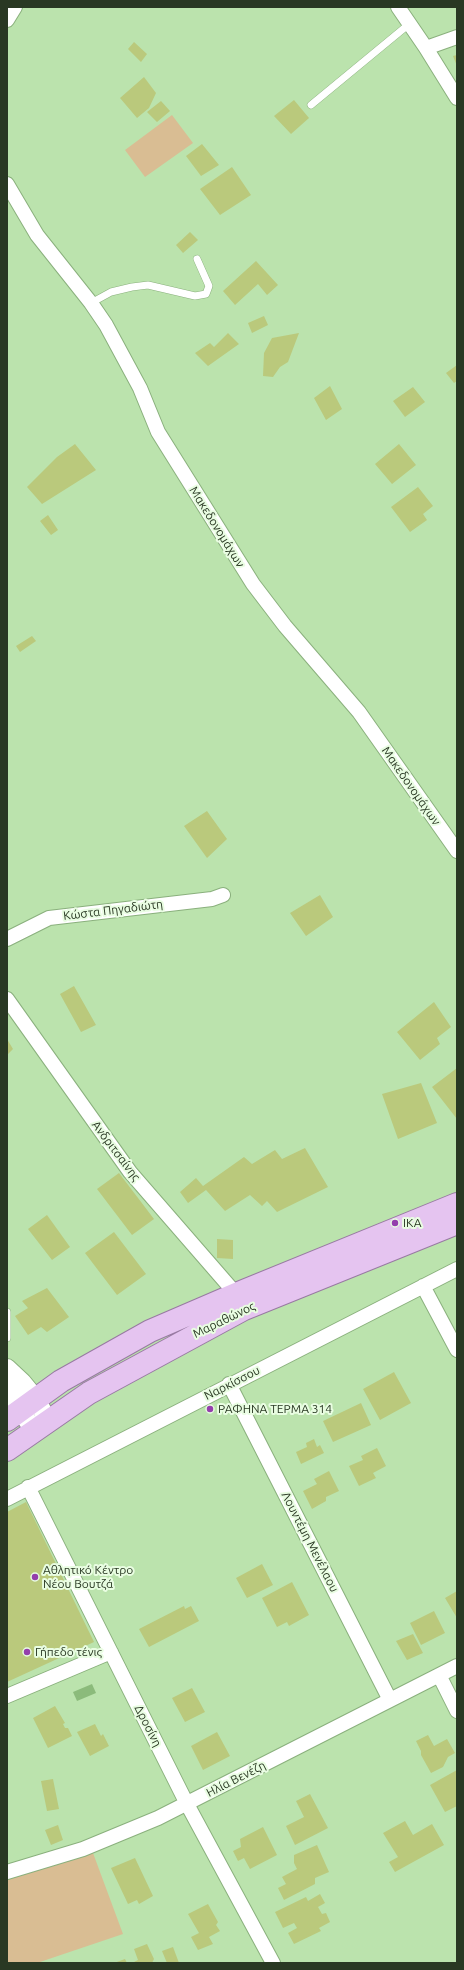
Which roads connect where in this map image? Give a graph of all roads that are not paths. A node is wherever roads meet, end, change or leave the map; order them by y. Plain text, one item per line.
1 (15, 7) edge
2 (398, 7) edge
3 (7, 20) edge
4 (408, 25) junction
5 (457, 37) edge
6 (426, 48) junction
7 (457, 98) edge
8 (311, 105) dead end
9 (7, 186) edge
10 (196, 258) dead end
11 (90, 302) junction
12 (457, 851) edge
13 (223, 895) dead end
14 (7, 939) edge
15 (7, 999) edge
16 (457, 1204) edge
17 (457, 1223) edge
18 (457, 1269) edge
19 (423, 1286) junction
20 (236, 1294) junction
21 (7, 1312) edge
22 (7, 1338) edge
23 (457, 1350) edge
24 (7, 1368) edge
25 (230, 1384) junction
26 (7, 1389) edge
27 (21, 1410) edge
28 (41, 1426) junction
29 (7, 1450) edge
30 (28, 1487) junction
31 (7, 1498) edge
32 (111, 1652) junction
33 (457, 1666) edge
34 (439, 1675) junction
35 (7, 1696) edge
36 (390, 1700) junction
37 (457, 1712) edge
38 (187, 1804) junction
39 (7, 1872) edge
40 (268, 1961) edge

1 - 3 street
2 - 4 street
4 - 6 street
4 - 8 lane
5 - 6 street
6 - 7 street
9 - 11 street, Μακεδονομάχων
10 - 11 lane
11 - 12 street, Μακεδονομάχων
13 - 14 street, Κώστα Πηγαδιώτη
15 - 20 street, Ανδριτσαίνης
16 - 20 main road, Μαραθώνος
17 - 28 main road, Μαραθώνος
18 - 19 street, Ναρκίσσου
19 - 23 street
19 - 25 street, Ναρκίσσου
20 - 27 main road, Μαραθώνος
21 - 22 lane
24 - 27 street
25 - 30 street, Ναρκίσσου
25 - 36 street, Λουντέμη Μενέλαου
26 - 27 street
27 - 28 street
28 - 29 main road, Μαραθώνος
30 - 31 street, Ναρκίσσου
30 - 32 street, Δροσίνη
32 - 35 street
32 - 38 street, Δροσίνη
33 - 34 street, Ηλία Βενέζη
34 - 36 street, Ηλία Βενέζη
34 - 37 street
36 - 38 street, Ηλία Βενέζη
38 - 39 street, Ηλία Βενέζη
38 - 40 street, Δροσίνη

